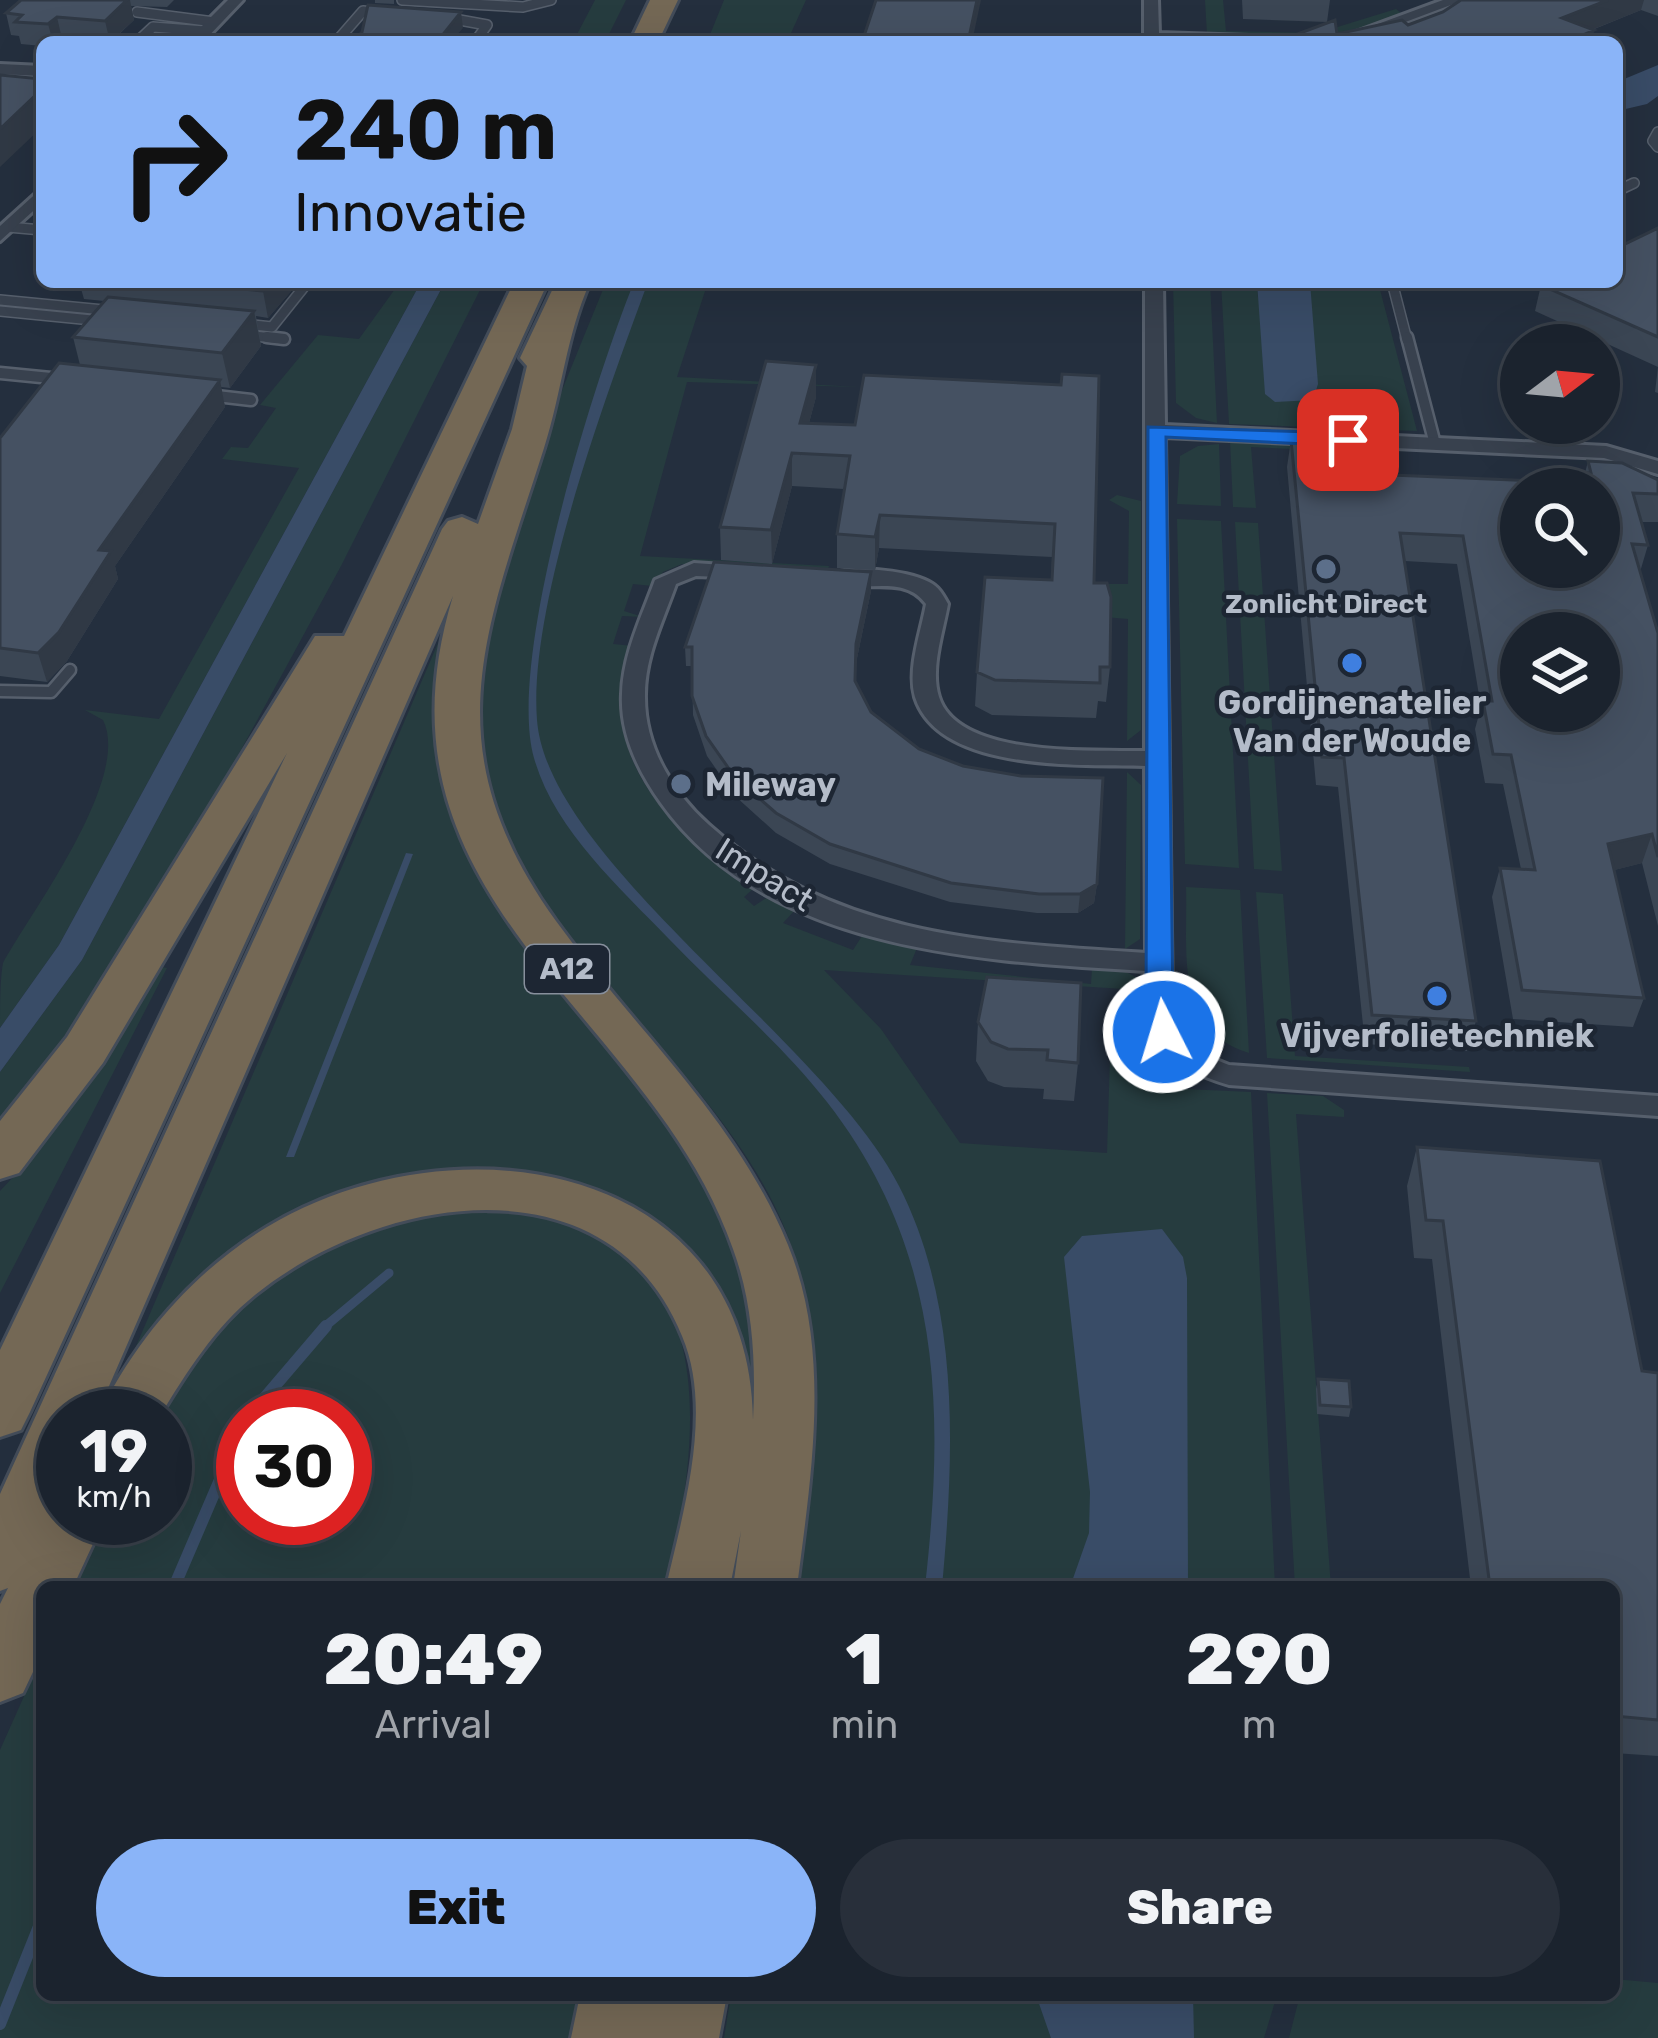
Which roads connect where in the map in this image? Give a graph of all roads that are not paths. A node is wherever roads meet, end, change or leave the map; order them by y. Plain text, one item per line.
1 (236, 0) edge
2 (402, 0) edge
3 (551, 0) edge
4 (664, 0) edge
5 (1151, 0) edge
6 (1457, 0) edge
7 (488, 3) edge
8 (136, 12) dead end
9 (409, 15) edge
10 (431, 16) edge
11 (204, 32) edge
12 (143, 36) edge
13 (341, 36) edge
14 (480, 36) edge
15 (647, 36) edge
16 (1152, 36) edge
17 (1354, 36) edge
18 (3, 68) edge
19 (36, 71) edge
20 (1658, 132) edge
21 (1658, 147) edge
22 (1634, 183) dead end
23 (1623, 188) edge
24 (36, 199) edge
25 (36, 230) edge
26 (4, 232) edge
27 (303, 288) edge
28 (529, 288) edge
29 (570, 288) edge
30 (1154, 288) edge
31 (1394, 288) edge
32 (0, 300) edge
33 (0, 311) edge
34 (136, 314) edge
35 (227, 322) edge
36 (123, 323) edge
37 (552, 328) junction
38 (238, 334) edge
39 (284, 339) dead end
40 (0, 373) edge
41 (77, 381) edge
42 (186, 393) edge
43 (251, 400) dead end
44 (475, 403) junction
45 (1156, 431) junction
46 (1435, 444) junction
47 (1658, 468) edge
48 (776, 574) edge
49 (822, 577) edge
50 (70, 670) dead end
51 (0, 691) edge
52 (1158, 759) junction
53 (1159, 963) junction
54 (1658, 1106) edge
55 (0, 1159) edge
56 (77, 1389) edge
57 (145, 1389) edge
58 (0, 1412) edge
59 (36, 1482) edge
60 (61, 1545) edge
61 (0, 1564) edge
62 (44, 1581) edge
63 (699, 1581) edge
64 (766, 1581) edge
65 (36, 1597) edge
66 (0, 1672) edge
67 (615, 2001) edge
68 (689, 2001) edge
69 (608, 2038) edge
70 (682, 2038) edge

1 - 11 street
2 - 7 lane
3 - 7 lane
4 - 15 highway
5 - 16 street
6 - 17 street
8 - 11 lane
9 - 13 lane
10 - 14 lane
11 - 12 lane
18 - 19 street
20 - 21 lane
22 - 23 lane
24 - 26 street
25 - 26 lane
27 - 35 lane
28 - 44 highway
29 - 37 highway, A12
30 - 45 street
31 - 46 lane
32 - 34 lane
33 - 36 lane
37 - 56 highway, A12
37 - 64 highway, A12
38 - 39 lane
40 - 41 lane
42 - 43 lane
44 - 55 highway
44 - 58 highway
45 - 46 street
45 - 52 street
46 - 47 street
48 - 53 street, Impact
49 - 52 street
50 - 51 lane
52 - 53 street
53 - 54 street
57 - 63 highway
59 - 61 highway, A12
60 - 62 highway
65 - 66 highway
67 - 69 highway
68 - 70 highway

